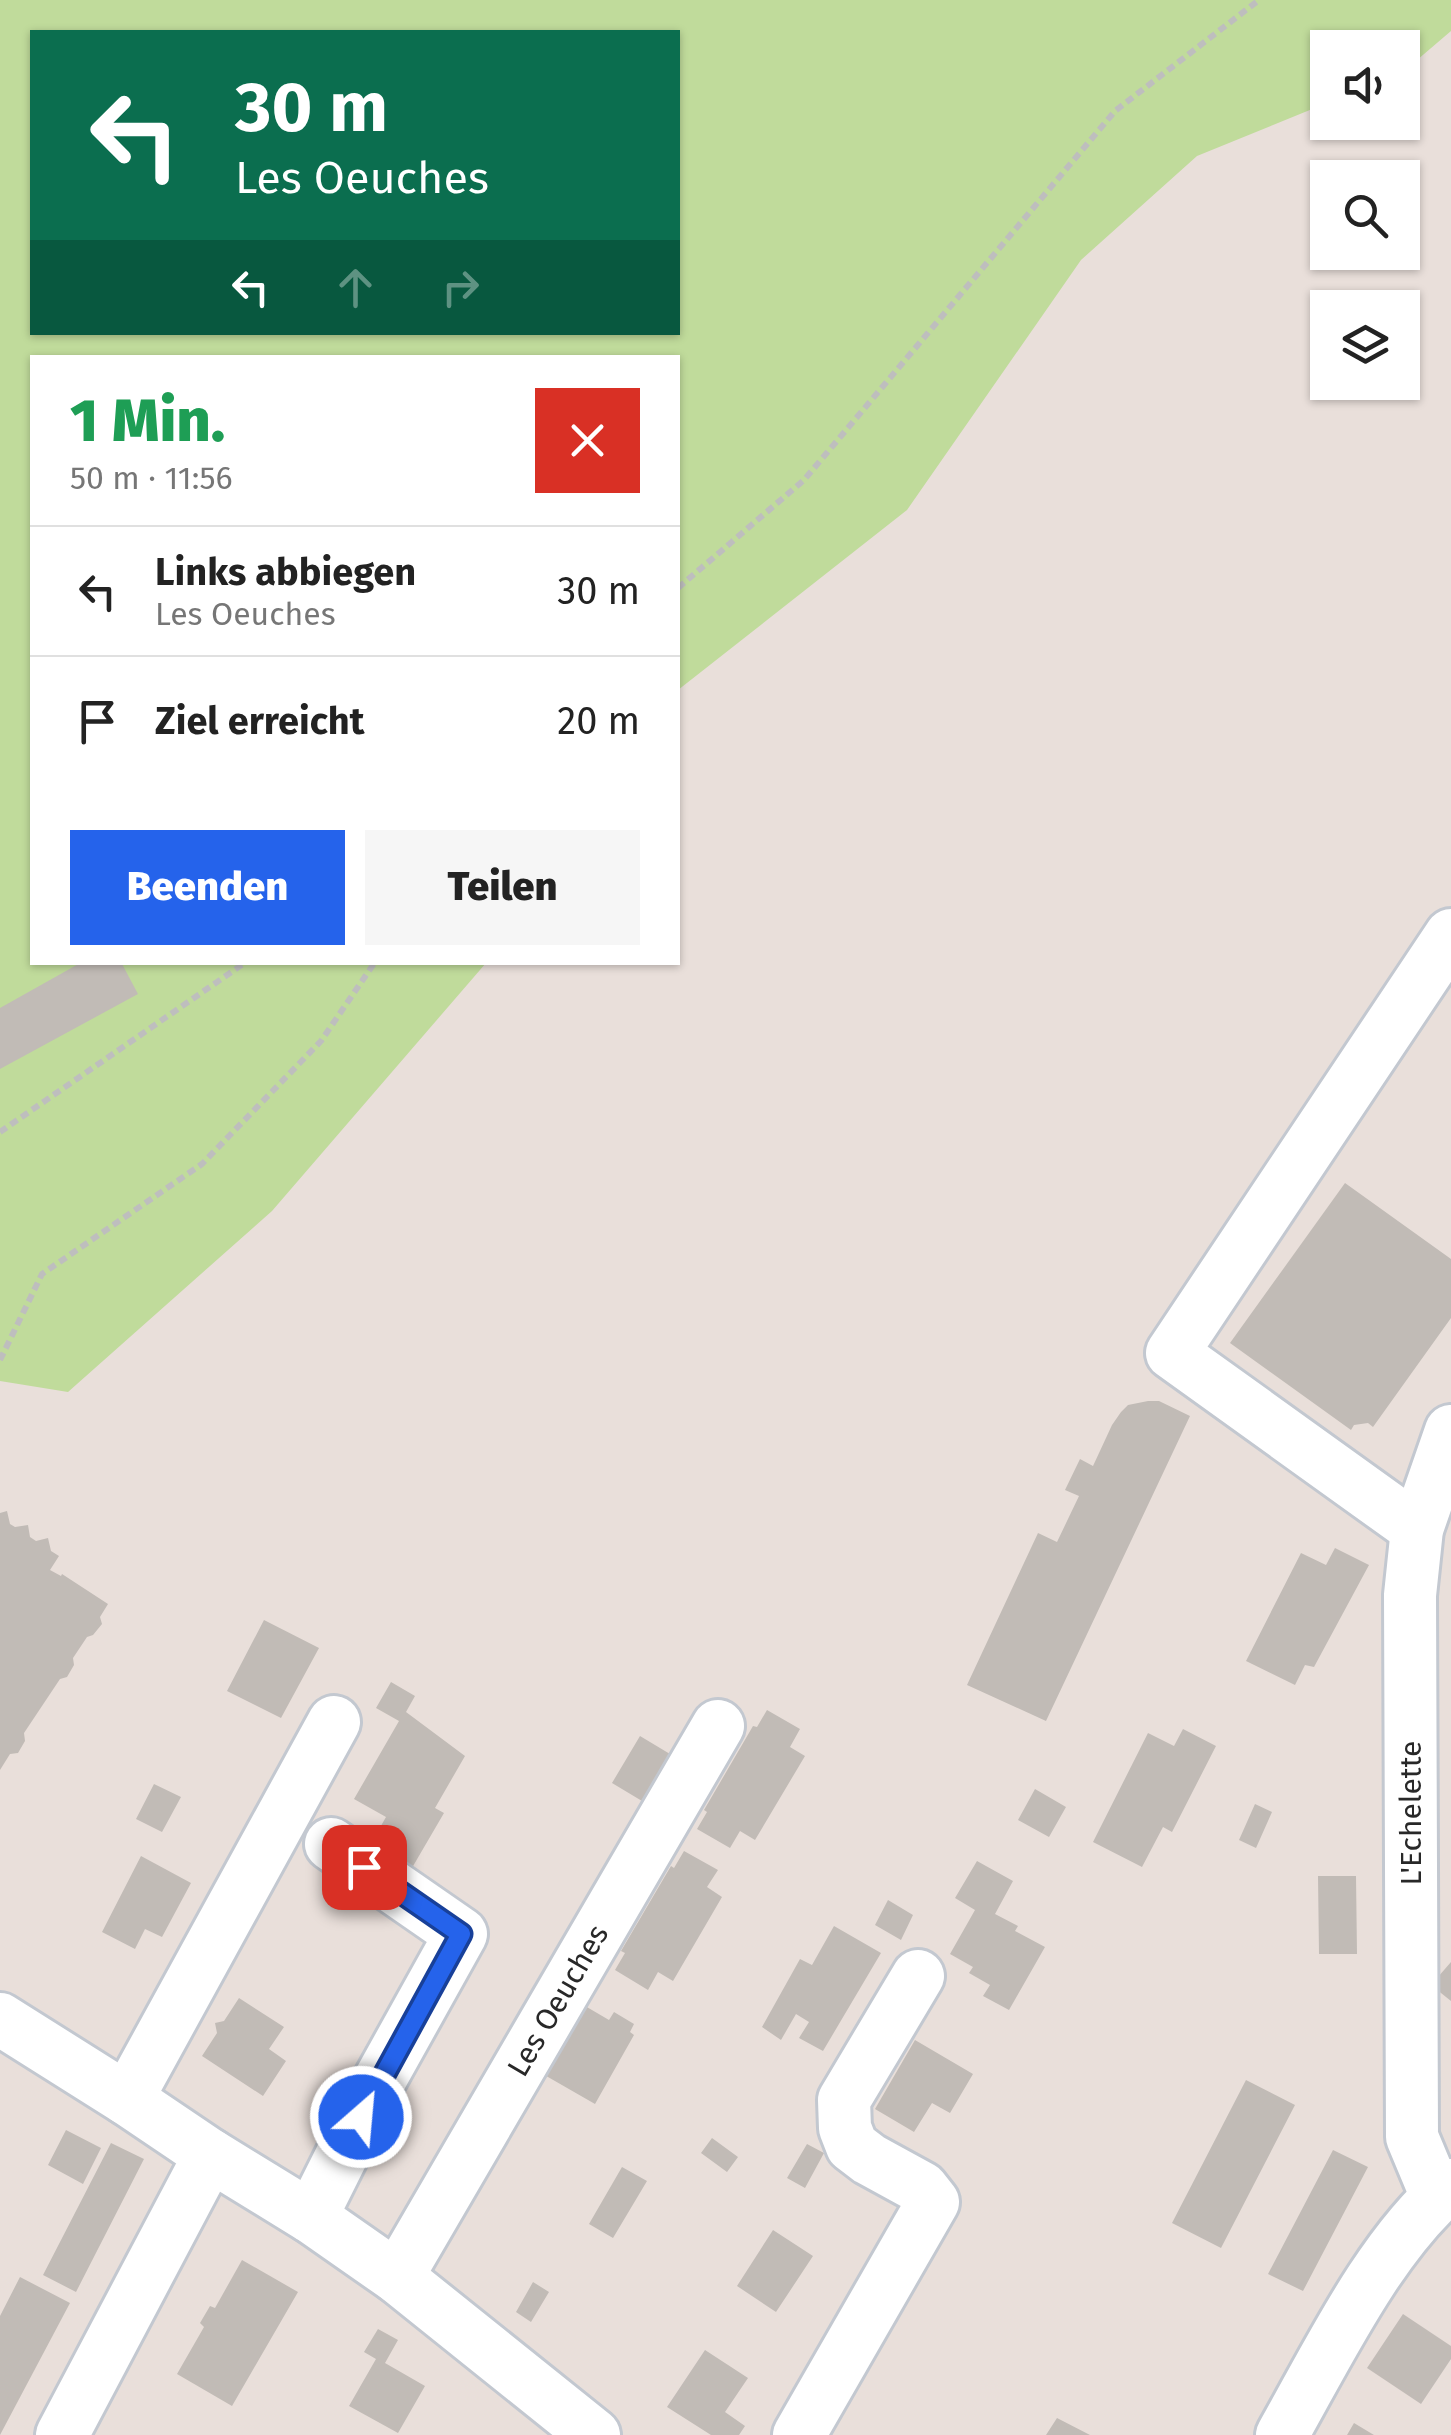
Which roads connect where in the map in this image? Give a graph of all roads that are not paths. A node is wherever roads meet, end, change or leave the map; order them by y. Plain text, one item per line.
1 (1451, 935) edge
2 (1451, 1431) edge
3 (1418, 1529) junction
4 (334, 1722) dead end
5 (718, 1726) dead end
6 (331, 1844) dead end
7 (918, 1976) dead end
8 (0, 2019) edge
9 (127, 2099) junction
10 (210, 2155) junction
11 (1444, 2191) edge
12 (311, 2217) junction
13 (397, 2277) junction
14 (537, 2417) edge
15 (62, 2435) edge
16 (594, 2435) edge
17 (799, 2435) edge
18 (1282, 2435) edge

1 - 3 street
2 - 3 street, L'Echelette
3 - 11 street, L'Echelette
4 - 9 street
5 - 13 street, Les Oeuches
6 - 12 street
7 - 17 street
8 - 9 street
9 - 10 street
10 - 12 street
10 - 15 street
11 - 18 street
12 - 13 street
13 - 14 street
14 - 16 street

